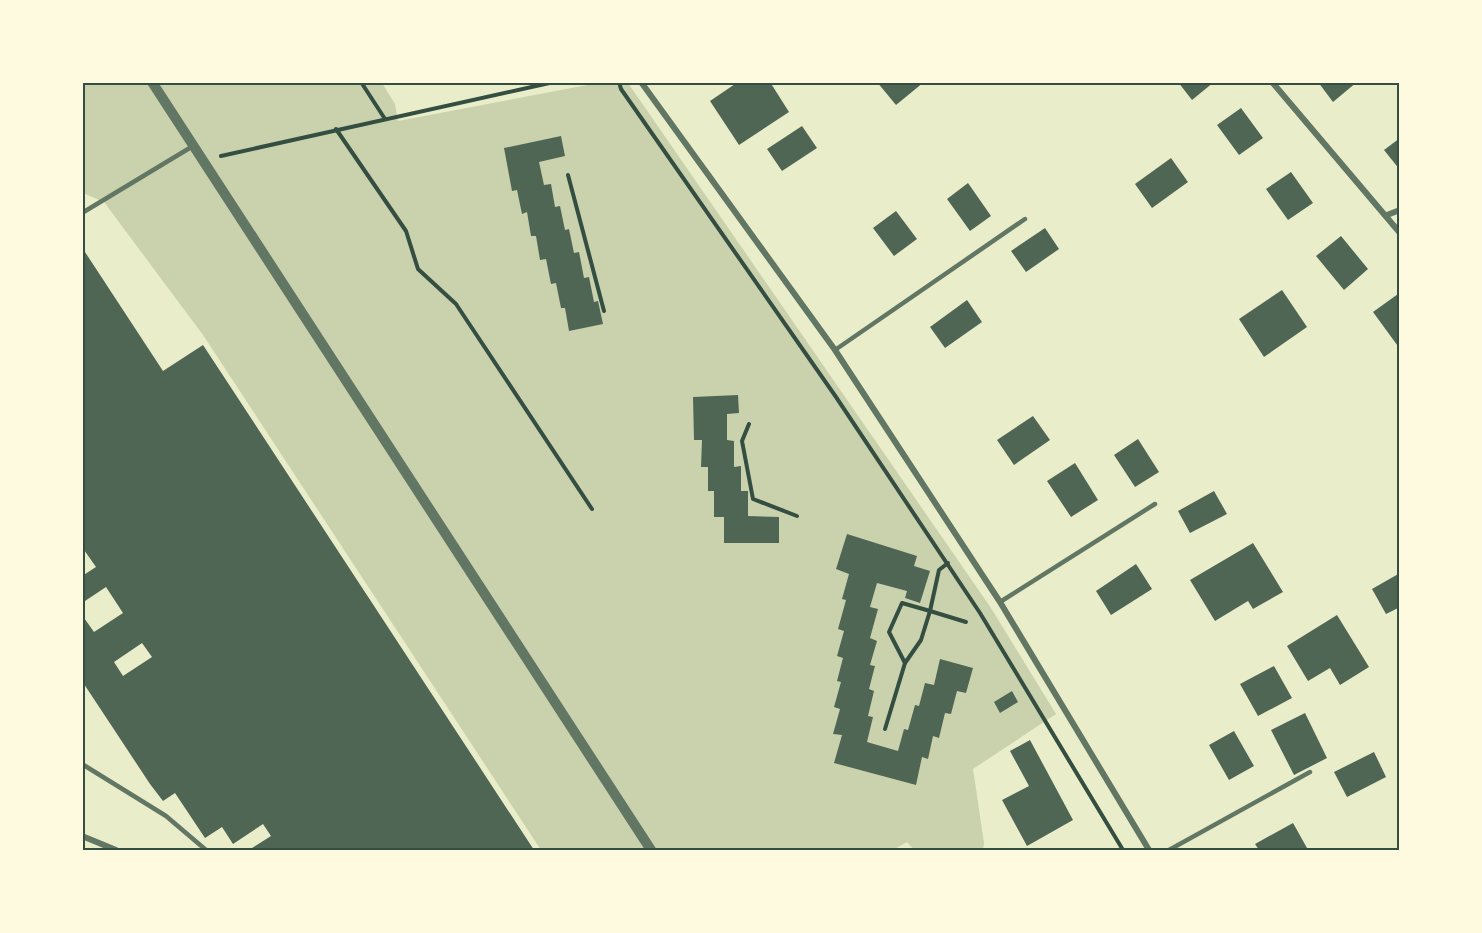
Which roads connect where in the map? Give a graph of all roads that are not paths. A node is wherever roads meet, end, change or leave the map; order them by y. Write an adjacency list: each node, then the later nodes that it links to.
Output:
1 (152, 82): 4 (street)
2 (641, 82): 10 (street)
3 (1272, 82): 7 (street)
4 (193, 146): 6 (lane); 18 (street)
5 (1400, 210): 7 (street)
6 (82, 213)
7 (1387, 216): 9 (street)
8 (1025, 219): 10 (lane)
9 (1400, 233)
10 (835, 350): 12 (street)
11 (1155, 504): 12 (lane)
12 (1000, 602): 19 (street)
13 (82, 764): 17 (lane)
14 (1310, 772): 20 (lane)
15 (82, 836): 16 (street)
16 (116, 850)
17 (206, 850)
18 (651, 850)
19 (1149, 850)
20 (1169, 850)

